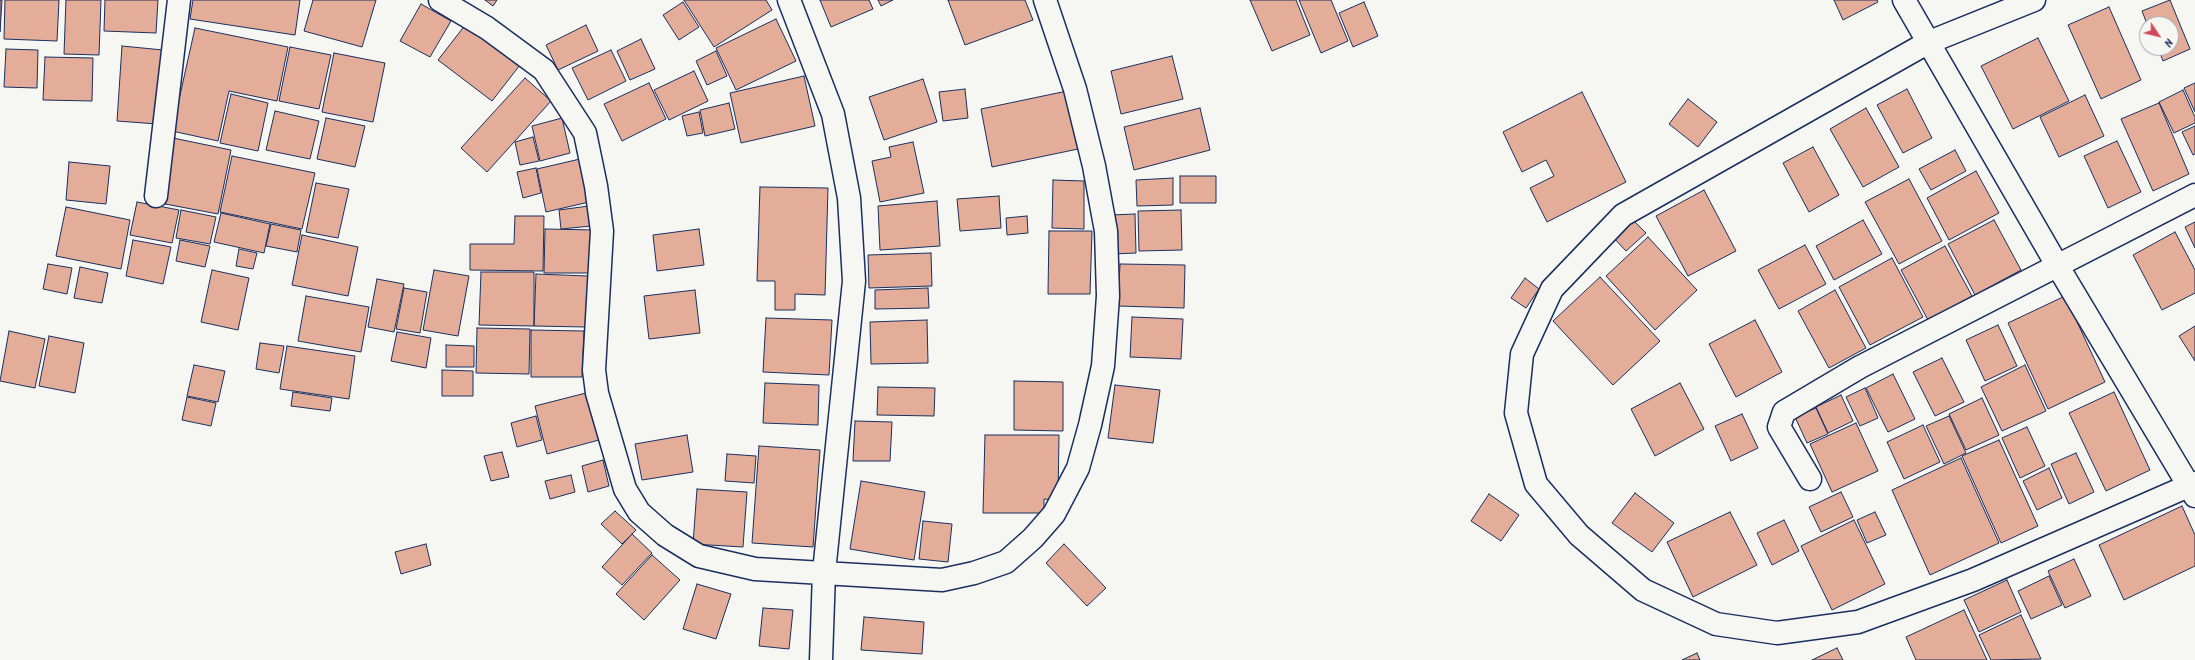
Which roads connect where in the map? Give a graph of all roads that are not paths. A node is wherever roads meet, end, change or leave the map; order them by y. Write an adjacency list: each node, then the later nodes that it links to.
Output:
1 (179, 0): 9 (street)
2 (440, 0): 13 (street)
3 (789, 0): 13 (street)
4 (1046, 0): 13 (street)
5 (1904, 0): 7 (street)
6 (2034, 0): 7 (street)
7 (1927, 43): 10 (street); 12 (street)
8 (2195, 195): 10 (street)
9 (156, 196)
10 (2057, 265): 11 (street); 12 (street)
11 (1810, 479)
12 (2193, 488)
13 (824, 572): 14 (street)
14 (821, 660)

